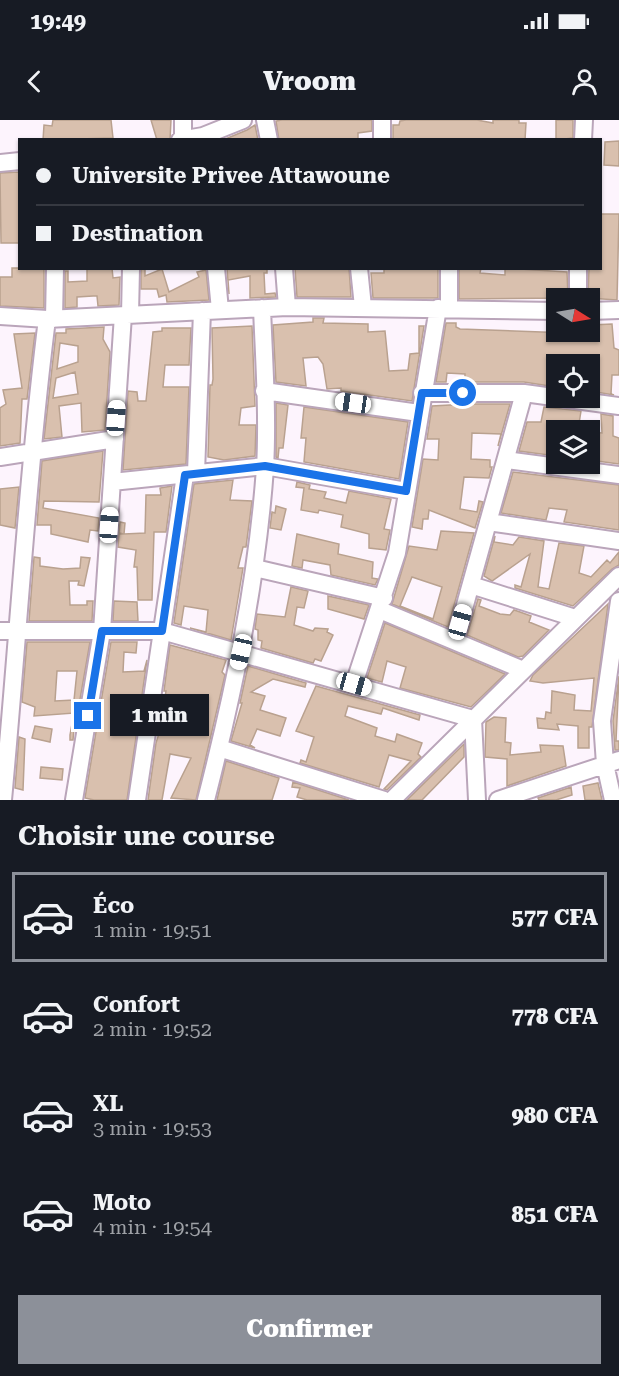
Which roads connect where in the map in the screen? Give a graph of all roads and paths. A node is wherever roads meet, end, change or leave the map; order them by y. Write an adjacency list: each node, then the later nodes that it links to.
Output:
1 (183, 120): 6 (street)
2 (243, 120): 7 (street)
3 (265, 120): 8 (street)
4 (382, 120): 9 (street)
5 (584, 120): 10 (street)
6 (181, 138)
7 (203, 138)
8 (268, 138)
9 (382, 138)
10 (583, 138)
11 (18, 161): 12 (street)
12 (0, 163)
13 (55, 270): 32 (street)
14 (130, 270): 30 (street)
15 (216, 270): 25 (street)
16 (284, 270): 21 (street)
17 (359, 270): 23 (street)
18 (449, 270): 24 (street)
19 (578, 270): 20 (street)
20 (578, 288)
21 (287, 307): 22 (street); 23 (street)
22 (262, 308): 25 (street); 33 (street)
23 (363, 308): 24 (street)
24 (444, 308): 28 (street); 34 (street)
25 (220, 310): 27 (street)
26 (619, 310): 29 (street)
27 (201, 311): 30 (street); 43 (street)
28 (546, 311)
29 (600, 311)
30 (126, 315): 32 (street); 38 (street)
31 (0, 316): 32 (street)
32 (51, 319): 39 (street)
33 (264, 391): 37 (street); 42 (street)
34 (422, 393): 35 (street); 37 (street)
35 (524, 393): 36 (street); 41 (street)
36 (619, 406)
37 (419, 412): 46 (street)
38 (115, 439): 39 (street); 45 (street)
39 (31, 451): 40 (street); 56 (street)
40 (0, 457)
41 (506, 460): 44 (street); 47 (street)
42 (265, 466): 43 (street); 46 (street); 49 (street)
43 (190, 474): 45 (street); 58 (street)
44 (619, 475)
45 (112, 482): 57 (street)
46 (406, 491): 53 (street)
47 (488, 522): 48 (street); 51 (street)
48 (619, 541)
49 (255, 568): 53 (street); 60 (street)
50 (619, 576): 54 (street)
51 (471, 585): 54 (street); 59 (street)
52 (619, 601): 66 (street)
53 (382, 604): 59 (street); 62 (street)
54 (575, 618): 61 (street)
55 (0, 631): 56 (street)
56 (19, 631): 57 (street); 64 (street)
57 (102, 631): 58 (street); 69 (street)
58 (162, 631): 60 (street); 70 (street)
59 (455, 641): 61 (street)
60 (241, 652): 62 (street); 65 (street)
61 (523, 669): 63 (street)
62 (354, 684): 63 (street)
63 (473, 719): 73 (street); 74 (street)
64 (5, 726): 68 (street)
65 (219, 748): 71 (street); 72 (street)
66 (612, 762): 67 (street); 76 (street)
67 (531, 795): 75 (street)
68 (3, 800)
69 (74, 800)
70 (137, 800)
71 (206, 800)
72 (384, 800)
73 (392, 800)
74 (477, 800)
75 (498, 800)
76 (613, 800)

